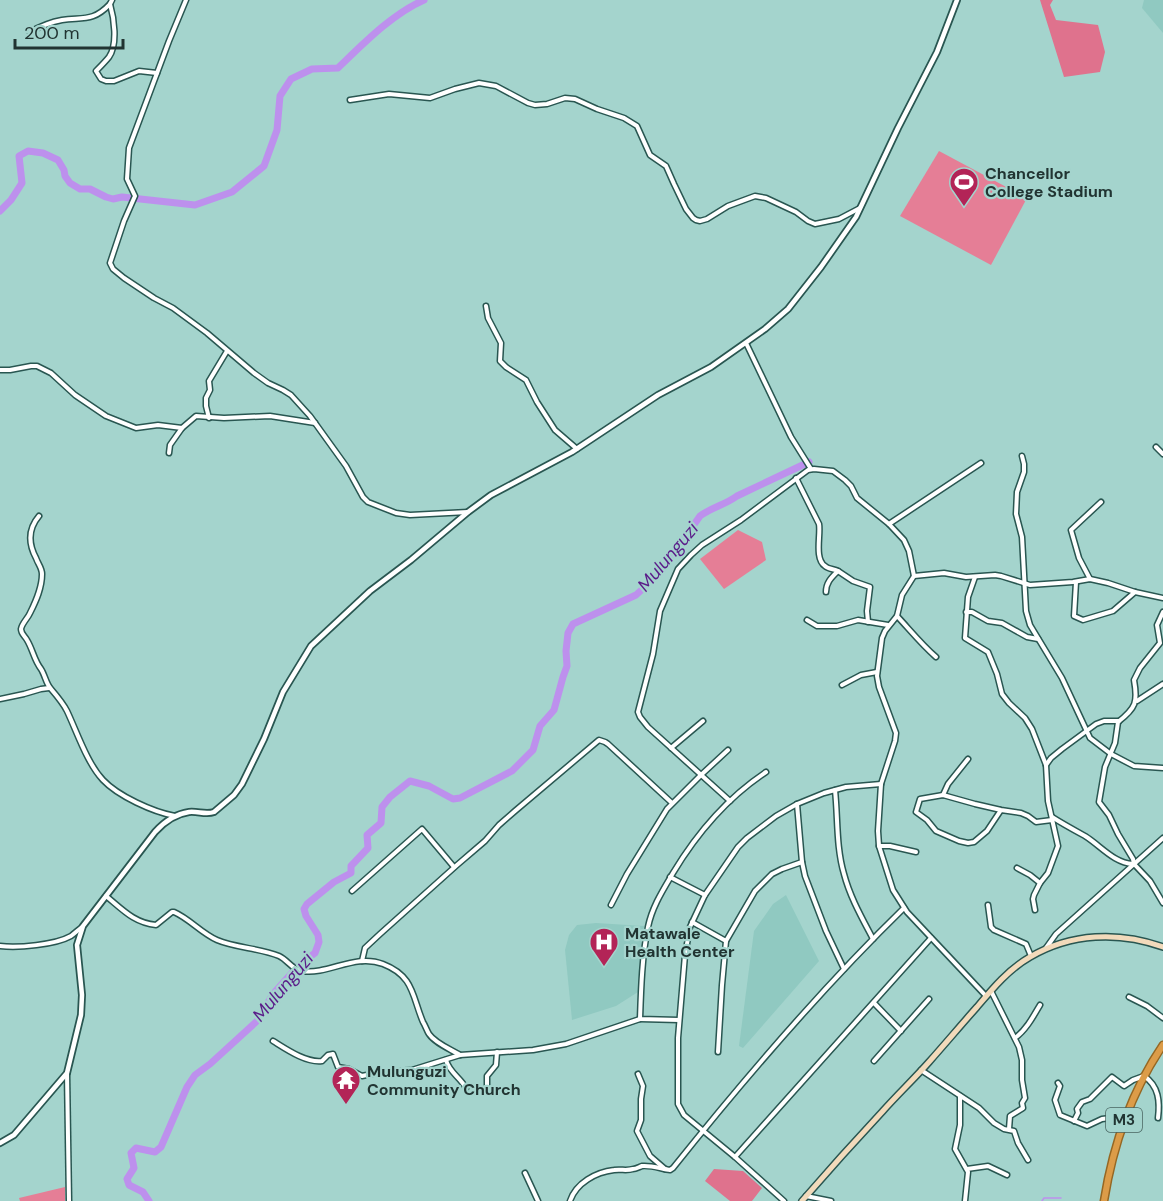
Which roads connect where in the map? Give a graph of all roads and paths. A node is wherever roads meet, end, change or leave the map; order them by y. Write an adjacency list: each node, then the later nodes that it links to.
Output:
1 (186, 0): 5 (street)
2 (957, 0): 7 (street)
3 (111, 2): 4 (street); 5 (street)
4 (30, 32)
5 (157, 73): 10 (street)
6 (350, 100): 7 (street)
7 (861, 208): 9 (street)
8 (486, 306): 16 (street)
9 (746, 343): 16 (street); 21 (street)
10 (227, 351): 12 (street); 13 (street)
11 (0, 370): 14 (street)
12 (209, 418): 13 (street); 14 (street)
13 (315, 423): 24 (street)
14 (182, 428): 17 (street)
15 (1156, 447): 18 (street)
16 (577, 449): 24 (street)
17 (169, 453)
18 (1163, 454)
19 (1022, 456): 32 (street)
20 (981, 463): 26 (street)
21 (811, 469): 22 (street); 26 (street)
22 (796, 478): 27 (street); 53 (street)
23 (1101, 502): 30 (street)
24 (468, 512): 68 (street)
25 (39, 516): 47 (street)
26 (889, 524): 28 (street)
27 (838, 571): 33 (street); 40 (street)
28 (914, 576): 29 (street); 38 (street)
29 (975, 577): 32 (street); 36 (street)
30 (1090, 579): 31 (street); 34 (street)
31 (1076, 582): 32 (street); 34 (street)
32 (1025, 585): 42 (street)
33 (826, 591)
34 (1135, 592): 35 (street)
35 (1163, 598)
36 (966, 612): 42 (street); 57 (street)
37 (1163, 612): 49 (street)
38 (897, 616): 41 (street); 43 (street)
39 (807, 620): 40 (street)
40 (868, 622): 41 (street)
41 (889, 626): 44 (street)
42 (1038, 639): 52 (street)
43 (936, 657)
44 (877, 672): 46 (street); 61 (street)
45 (1163, 684): 49 (street)
46 (842, 685)
47 (50, 688): 48 (street); 68 (street)
48 (0, 699)
49 (1137, 701): 50 (street)
50 (1119, 721): 52 (street); 55 (street)
51 (703, 722): 53 (street)
52 (1086, 732): 55 (street); 57 (street)
53 (671, 748): 60 (street)
54 (728, 750): 60 (street)
55 (1111, 754): 58 (street); 74 (street)
56 (968, 759): 63 (street)
57 (1046, 765): 69 (street)
58 (1163, 768)
59 (766, 772): 64 (street)
60 (701, 775): 64 (street); 65 (street)
61 (881, 784): 62 (street); 71 (street)
62 (834, 790): 66 (street); 89 (street)
63 (943, 795): 67 (street); 67 (street)
64 (730, 801): 77 (street)
65 (672, 803): 75 (street); 83 (street)
66 (797, 804): 73 (street); 80 (street)
67 (1001, 810): 69 (street)
68 (176, 816): 81 (street)
69 (1052, 819): 74 (street); 78 (street)
70 (1163, 838): 74 (street)
71 (879, 846): 72 (street); 85 (street)
72 (916, 852)
73 (802, 862): 91 (street); 97 (street)
74 (1134, 864): 82 (street); 94 (street)
75 (454, 867): 79 (street); 96 (street)
76 (1017, 868): 78 (street)
77 (670, 877): 80 (street); 104 (street)
78 (1040, 883): 86 (street)
79 (352, 891)
80 (705, 895): 87 (street)
81 (106, 896): 88 (street); 96 (street)
82 (1163, 903)
83 (610, 905)
84 (988, 905): 95 (street)
85 (904, 908): 89 (street); 90 (street)
86 (1035, 910)
87 (692, 922): 91 (street); 105 (street)
88 (82, 926): 92 (street); 116 (street)
89 (873, 939): 97 (street)
90 (931, 939): 98 (street); 101 (street)
91 (726, 941): 111 (street)
92 (0, 946)
93 (1163, 947): 94 (main road)
94 (1046, 949): 95 (main road)
95 (1031, 956): 98 (main road)
96 (362, 961): 112 (street)
97 (844, 969): 127 (street)
98 (988, 994): 107 (street); 115 (main road)
99 (1129, 997): 103 (street)
100 (929, 999): 106 (street)
101 (874, 1003): 106 (street); 129 (street)
102 (1040, 1005): 107 (street)
103 (1163, 1018)
104 (640, 1019): 105 (street); 110 (street)
105 (679, 1020): 127 (street)
106 (901, 1030): 114 (street)
107 (1015, 1038): 126 (street)
108 (273, 1041): 113 (street)
109 (1163, 1045): 118 (highway, M3)
110 (497, 1052): 112 (street); 121 (street)
111 (717, 1052)
112 (460, 1055): 113 (street)
113 (446, 1060): 120 (street)
114 (873, 1060)
115 (921, 1070): 122 (street); 135 (main road)
116 (67, 1073): 128 (street); 136 (street)
117 (638, 1074): 131 (street)
118 (1144, 1076): 123 (highway, M3); 124 (street); 125 (street)
119 (1058, 1083): 125 (street)
120 (466, 1088)
121 (487, 1089)
122 (960, 1095): 126 (street); 132 (street)
123 (1126, 1116): 125 (street); 142 (highway, M3)
124 (1158, 1118)
125 (1074, 1121)
126 (1009, 1129): 130 (street)
127 (703, 1130): 129 (street); 131 (street)
128 (0, 1143)
129 (735, 1157): 139 (street)
130 (1028, 1160)
131 (666, 1169): 138 (street)
132 (967, 1169): 134 (street); 141 (street)
133 (525, 1173): 137 (street)
134 (1007, 1175)
135 (804, 1199): 140 (street)
136 (69, 1201)
137 (538, 1201)
138 (570, 1201)
139 (784, 1201)
140 (831, 1201)
141 (965, 1201)
142 (1104, 1201)

